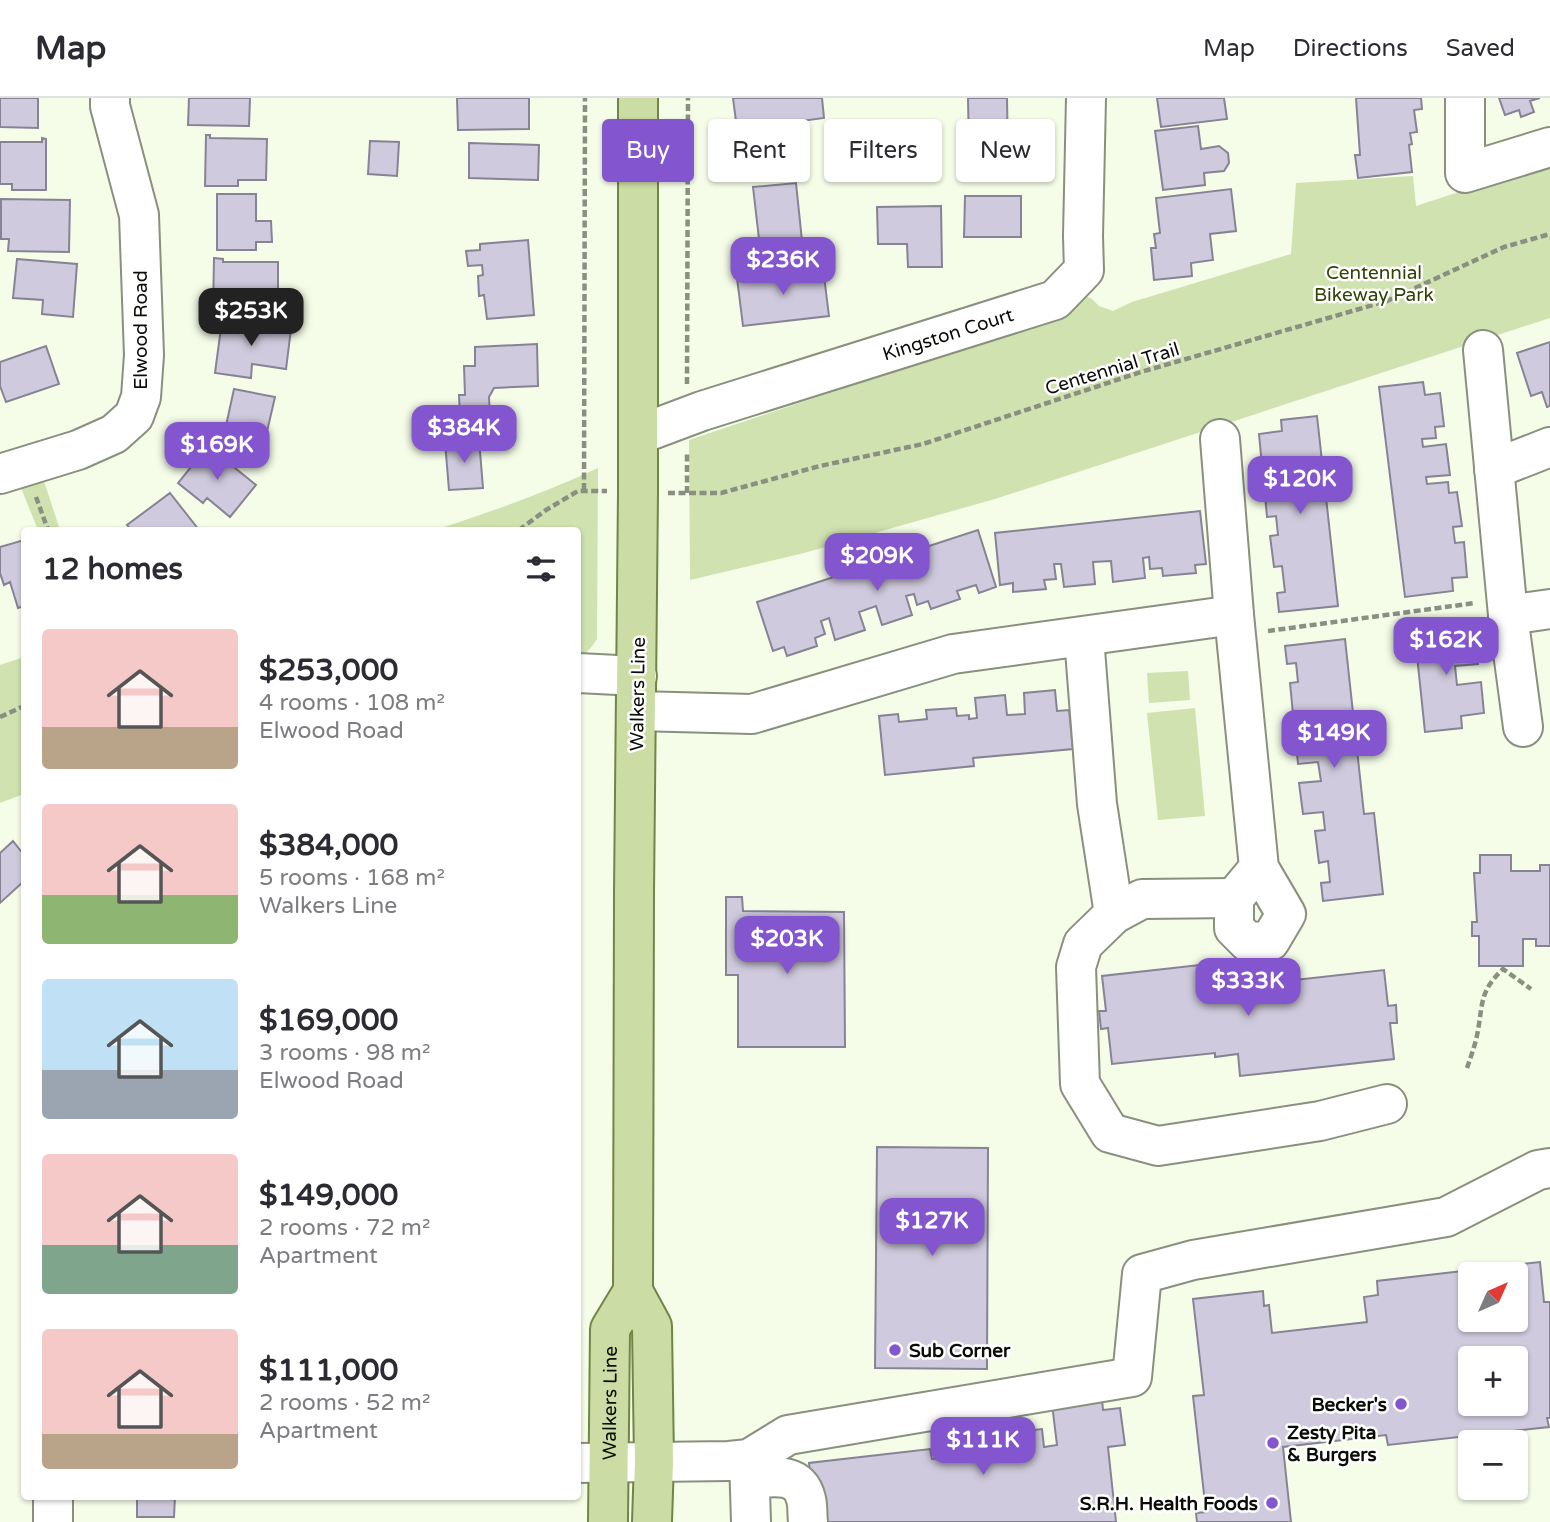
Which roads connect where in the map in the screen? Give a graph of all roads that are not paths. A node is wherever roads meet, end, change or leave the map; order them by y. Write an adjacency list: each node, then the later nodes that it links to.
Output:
1 (110, 98): 11 (street, Elwood Road)
2 (638, 98): 7 (main road, Walkers Line)
3 (1086, 98): 7 (street, Kingston Court)
4 (1465, 98): 5 (street)
5 (1550, 147)
6 (1483, 350): 10 (street)
7 (638, 435): 17 (main road, Walkers Line)
8 (1220, 439): 14 (street)
9 (1550, 447): 10 (street)
10 (1494, 468): 12 (street)
11 (0, 474)
12 (1507, 606): 13 (street); 18 (street)
13 (1550, 609)
14 (1235, 625): 15 (street); 19 (street)
15 (1084, 637): 17 (street); 21 (street)
16 (581, 674): 17 (street)
17 (637, 694): 24 (main road, Walkers Line)
18 (1523, 727)
19 (1259, 868): 20 (street); 20 (street)
20 (1234, 898): 21 (street)
21 (1114, 914): 22 (street)
22 (1387, 1104)
23 (1550, 1168): 27 (street)
24 (633, 1291): 25 (main road, Walkers Line); 26 (main road, Walkers Line)
25 (654, 1461): 26 (street); 27 (street); 31 (main road, Walkers Line)
26 (593, 1463): 30 (main road, Walkers Line)
27 (750, 1469): 32 (street); 33 (street)
28 (53, 1500): 29 (street)
29 (53, 1522)
30 (608, 1522)
31 (652, 1522)
32 (751, 1522)
33 (808, 1522)

